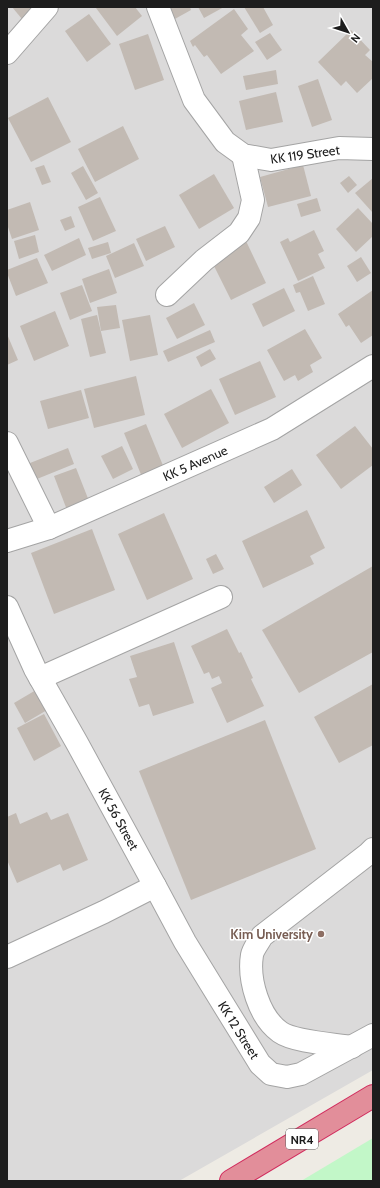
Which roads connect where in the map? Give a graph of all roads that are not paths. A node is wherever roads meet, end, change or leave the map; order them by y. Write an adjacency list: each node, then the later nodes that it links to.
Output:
1 (47, 7): 3 (street)
2 (158, 7): 5 (street, KK 119 Street)
3 (7, 53)
4 (373, 149): 5 (street, KK 119 Street)
5 (243, 155): 6 (street)
6 (167, 295)
7 (373, 366): 9 (street, KK 5 Avenue)
8 (7, 443): 9 (street)
9 (49, 528): 10 (street, KK 5 Avenue)
10 (7, 541)
11 (221, 597): 13 (street)
12 (7, 608): 13 (street, KK 56 Street)
13 (40, 678): 15 (street, KK 56 Street)
14 (373, 849): 18 (street)
15 (155, 886): 16 (street); 18 (street, KK 12 Street)
16 (7, 957)
17 (373, 1035): 18 (street, KK 12 Street)
18 (352, 1046)
19 (373, 1096): 20 (highway, NR4)
20 (231, 1181)

